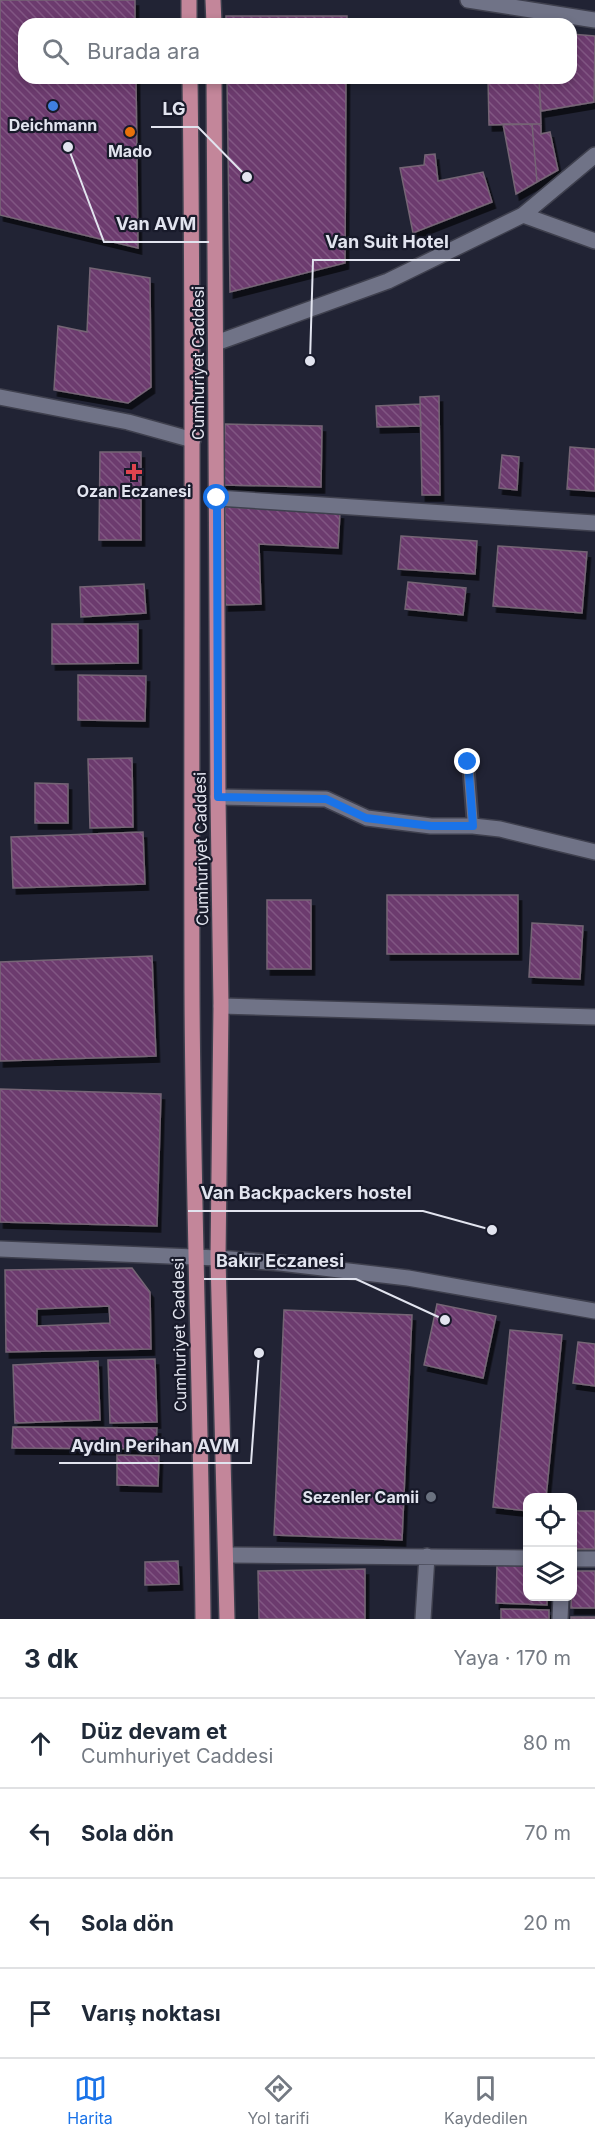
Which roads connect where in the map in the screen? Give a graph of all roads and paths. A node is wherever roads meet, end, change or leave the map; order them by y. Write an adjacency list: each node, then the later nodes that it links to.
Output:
1 (189, 0): 4 (main road)
2 (213, 0): 5 (main road)
3 (468, 0): 6 (street)
4 (189, 18)
5 (213, 18)
6 (595, 20)
7 (190, 84): 14 (main road, Cumhuriyet Caddesi)
8 (214, 84): 12 (main road, Cumhuriyet Caddesi)
9 (595, 155): 10 (street)
10 (523, 215): 11 (street); 12 (street)
11 (595, 242)
12 (216, 343): 15 (main road, Cumhuriyet Caddesi)
13 (0, 397): 14 (street)
14 (193, 440): 24 (main road, Cumhuriyet Caddesi)
15 (217, 498): 16 (street); 18 (main road, Cumhuriyet Caddesi)
16 (595, 523)
17 (468, 762): 19 (lane)
18 (218, 797): 19 (street); 21 (main road, Cumhuriyet Caddesi)
19 (473, 826): 20 (street)
20 (595, 852)
21 (221, 1006): 22 (street); 25 (main road, Cumhuriyet Caddesi)
22 (595, 1017)
23 (0, 1250): 24 (street)
24 (195, 1257): 25 (street); 33 (main road, Cumhuriyet Caddesi)
25 (218, 1258): 26 (street); 27 (main road, Cumhuriyet Caddesi)
26 (595, 1311)
27 (226, 1556): 28 (street); 34 (main road, Cumhuriyet Caddesi)
28 (427, 1556): 29 (street); 35 (street)
29 (523, 1558)
30 (577, 1559): 31 (street)
31 (595, 1559)
32 (561, 1601): 36 (street)
33 (203, 1619)
34 (227, 1619)
35 (423, 1619)
36 (560, 1619)

